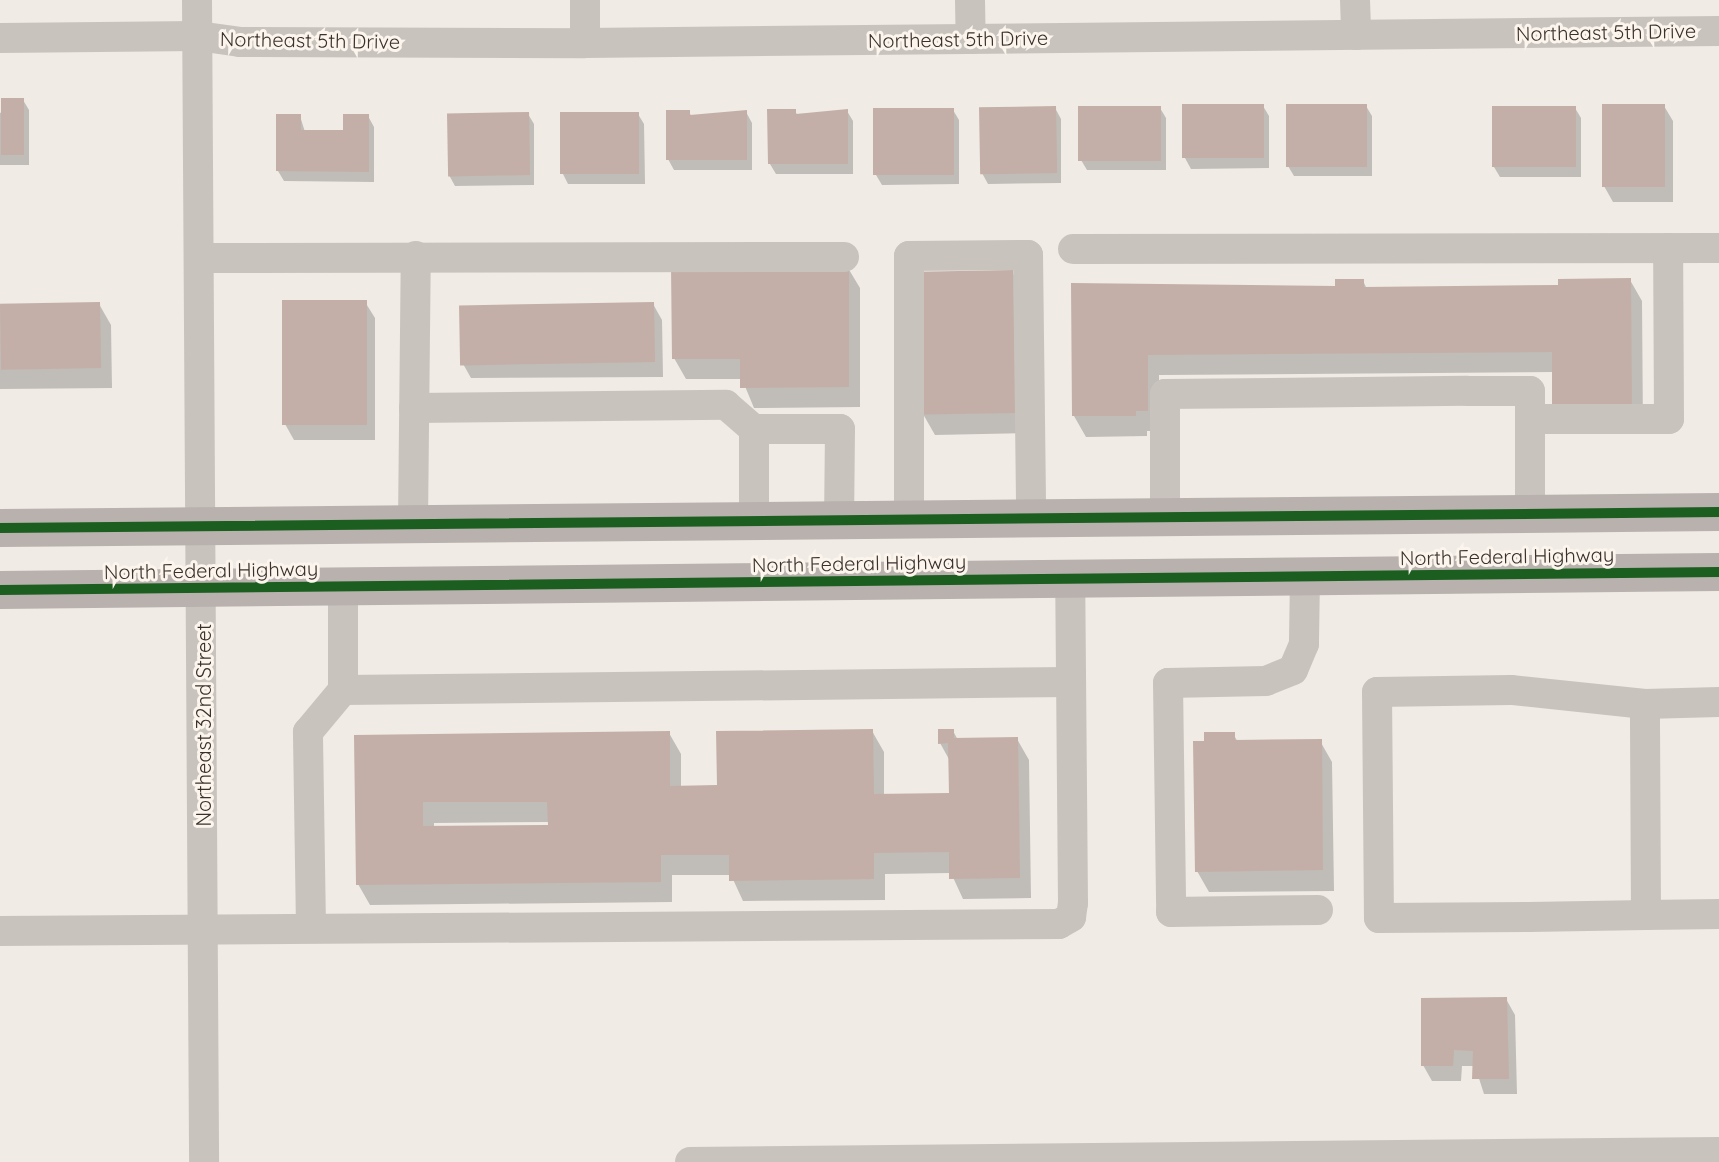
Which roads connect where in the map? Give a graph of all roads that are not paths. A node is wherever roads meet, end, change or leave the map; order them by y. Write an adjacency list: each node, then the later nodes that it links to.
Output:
1 (197, 0): 7 (street, Northeast 32nd Street)
2 (585, 0): 10 (street)
3 (970, 0): 9 (street)
4 (1355, 0): 6 (street)
5 (1719, 31): 6 (street, Northeast 5th Drive)
6 (1356, 35): 9 (street, Northeast 5th Drive)
7 (198, 36): 8 (street, Northeast 5th Drive); 10 (street, Northeast 5th Drive); 16 (street, Northeast 32nd Street)
8 (0, 38)
9 (971, 39): 10 (street, Northeast 5th Drive)
10 (585, 43)
11 (1668, 248): 12 (street); 13 (street); 18 (street)
12 (1719, 248)
13 (1073, 249)
14 (416, 256): 15 (street); 16 (street); 17 (street)
15 (844, 257)
16 (201, 258): 28 (street, Northeast 32nd Street)
17 (414, 408): 19 (street); 27 (street)
18 (1530, 419): 21 (street); 22 (street)
19 (754, 429): 25 (street); 26 (street)
20 (1719, 512): 21 (main road, North Federal Highway)
21 (1530, 514): 22 (main road, North Federal Highway)
22 (1165, 517): 23 (main road, North Federal Highway)
23 (1031, 518): 24 (main road, North Federal Highway); 24 (street)
24 (909, 519): 26 (main road, North Federal Highway)
25 (754, 520): 26 (main road, North Federal Highway); 27 (main road, North Federal Highway)
26 (839, 520)
27 (413, 523): 28 (main road, North Federal Highway)
28 (204, 525): 29 (main road, North Federal Highway); 34 (street, Northeast 32nd Street)
29 (0, 528)
30 (1719, 572): 31 (main road, North Federal Highway)
31 (1305, 577): 32 (main road, North Federal Highway); 40 (street)
32 (1070, 579): 33 (main road, North Federal Highway); 36 (street)
33 (343, 586): 34 (main road, North Federal Highway); 37 (street)
34 (202, 588): 35 (main road, North Federal Highway); 44 (street, Northeast 32nd Street)
35 (0, 590)
36 (1071, 682): 37 (street); 43 (street)
37 (343, 690): 43 (street)
38 (1719, 702): 39 (street)
39 (1645, 704): 42 (street); 42 (street)
40 (1318, 910)
41 (1719, 914): 42 (street)
42 (1646, 915)
43 (311, 927): 44 (street)
44 (204, 928): 45 (street); 48 (street, Northeast 32nd Street)
45 (0, 931)
46 (1719, 1152): 47 (street)
47 (986, 1160): 49 (street)
48 (204, 1162)
49 (690, 1162)

